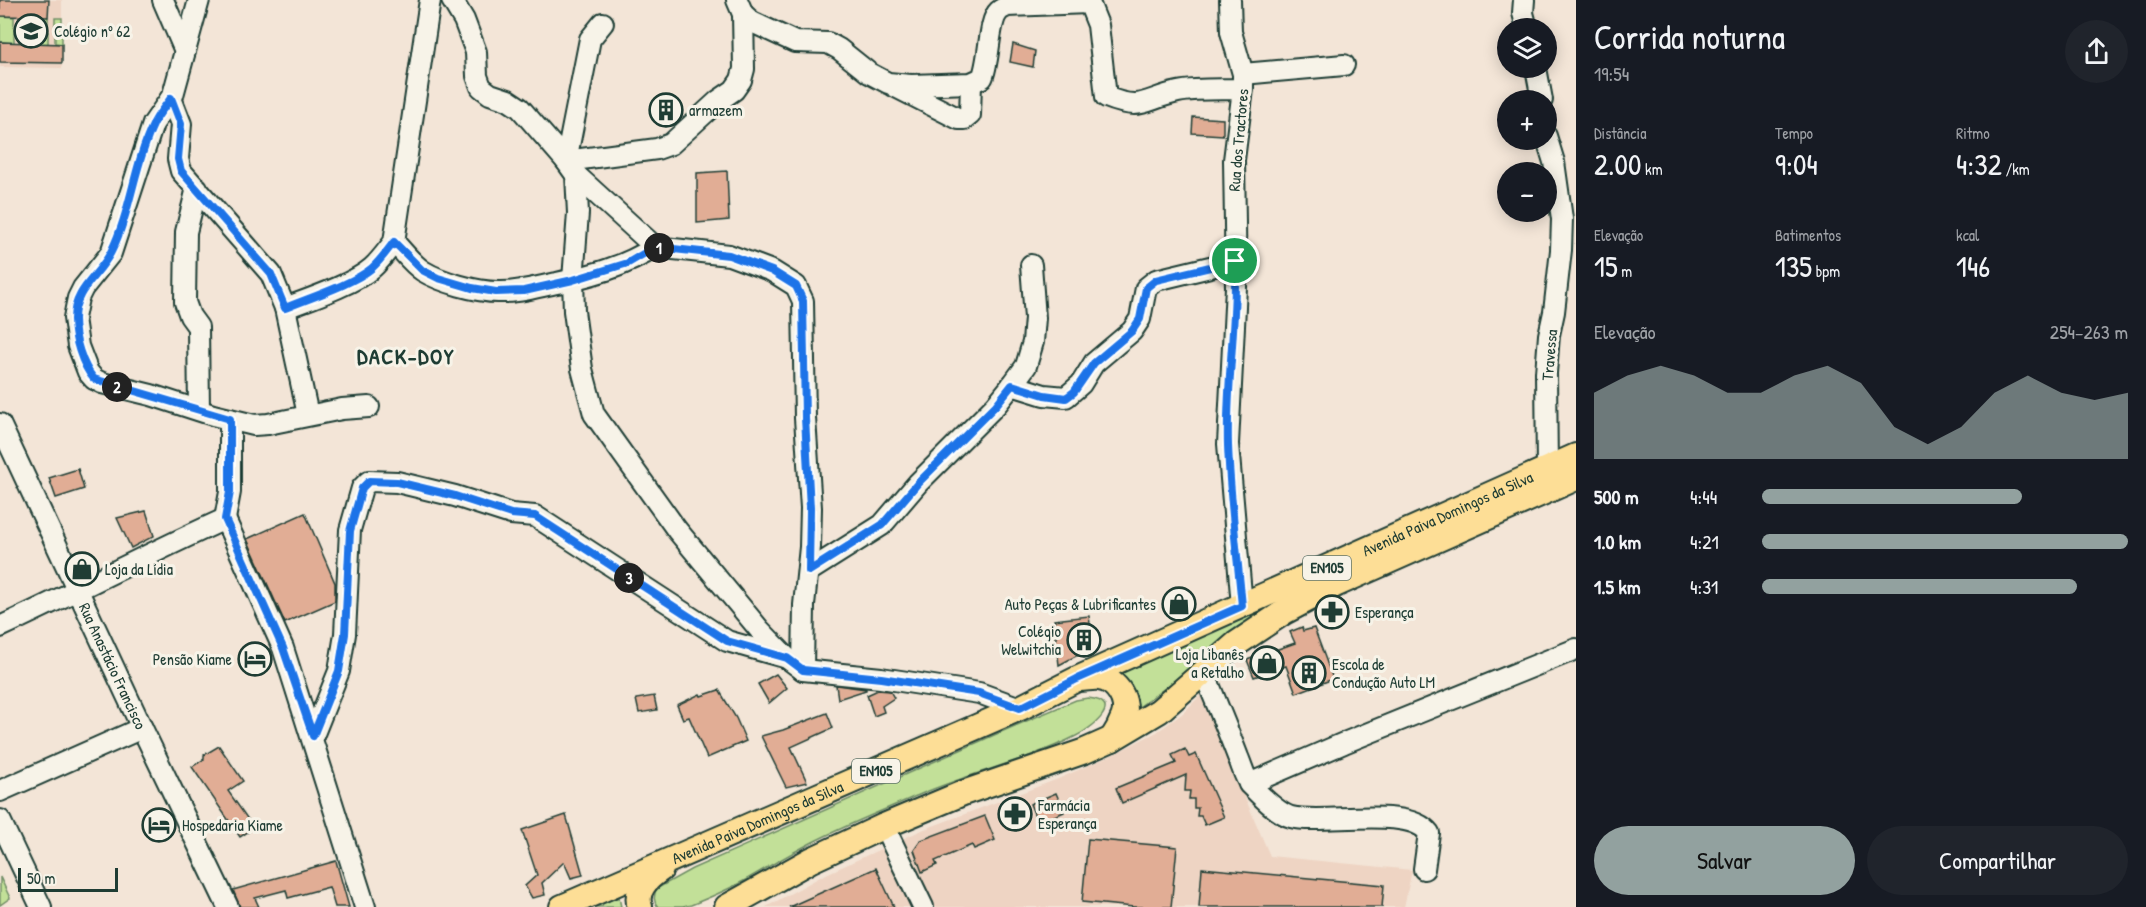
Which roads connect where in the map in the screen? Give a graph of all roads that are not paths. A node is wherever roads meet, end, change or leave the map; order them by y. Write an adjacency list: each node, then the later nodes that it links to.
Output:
1 (163, 0): 11 (street)
2 (199, 0): 11 (street)
3 (429, 0): 20 (street)
4 (452, 0): 18 (street)
5 (1230, 0): 14 (street, Rua dos Tractores)
6 (1524, 0): 9 (street)
7 (1089, 2): 14 (street); 15 (street)
8 (740, 7): 13 (street); 18 (street)
9 (1524, 18)
10 (603, 23): 18 (street)
11 (185, 51): 16 (street)
12 (1344, 65): 14 (street)
13 (888, 82): 15 (street); 15 (street)
14 (1243, 82): 22 (street, Rua dos Tractores)
15 (971, 83)
16 (171, 98): 19 (street); 28 (street)
17 (1550, 150): 34 (street, Travessa)
18 (571, 168): 21 (street); 24 (street)
19 (197, 188): 25 (street); 28 (street)
20 (394, 242): 24 (street); 25 (street)
21 (655, 247): 24 (street); 37 (street)
22 (1235, 261): 26 (street); 39 (street, Rua dos Tractores)
23 (1031, 265): 26 (street)
24 (573, 280): 42 (street)
25 (285, 308): 29 (street)
26 (1012, 385): 37 (street)
27 (369, 407): 29 (street)
28 (199, 410): 30 (street)
29 (308, 416): 30 (street)
30 (230, 419): 36 (street)
31 (0, 424): 32 (street, Rua Anastácio Francisco)
32 (7, 456): 38 (street, Rua Anastácio Francisco)
33 (1576, 456): 34 (main road, Avenida Paiva Domingos da Silva / EN105)
34 (1547, 469): 39 (main road, Avenida Paiva Domingos da Silva / EN105)
35 (1576, 478): 44 (main road, Avenida Paiva Domingos da Silva / EN105)
36 (225, 519): 38 (street); 48 (street)
37 (809, 571): 43 (street)
38 (78, 591): 40 (street); 47 (street, Rua Anastácio Francisco)
39 (1242, 606): 45 (main road, Avenida Paiva Domingos da Silva / EN105)
40 (0, 627)
41 (1576, 649): 50 (street)
42 (787, 658): 43 (street); 48 (street)
43 (803, 670): 46 (street)
44 (1204, 672): 49 (main road, Avenida Paiva Domingos da Silva / EN105); 50 (street)
45 (1077, 679): 46 (main road, Avenida Paiva Domingos da Silva / EN105); 49 (main road)
46 (1020, 708): 54 (main road, Avenida Paiva Domingos da Silva / EN105)
47 (142, 728): 51 (street); 57 (street, Rua Anastácio Francisco)
48 (313, 736): 58 (street)
49 (1112, 740): 53 (main road, Avenida Paiva Domingos da Silva / EN105)
50 (1249, 784): 55 (street)
51 (0, 791)
52 (0, 820): 56 (street)
53 (884, 826): 61 (main road, Avenida Paiva Domingos da Silva / EN105); 62 (street)
54 (675, 859): 59 (main road, Avenida Paiva Domingos da Silva / EN105); 60 (main road)
55 (1424, 869)
56 (41, 907)
57 (228, 907)
58 (365, 907)
59 (562, 907)
60 (640, 907)
61 (727, 907)
62 (923, 907)

